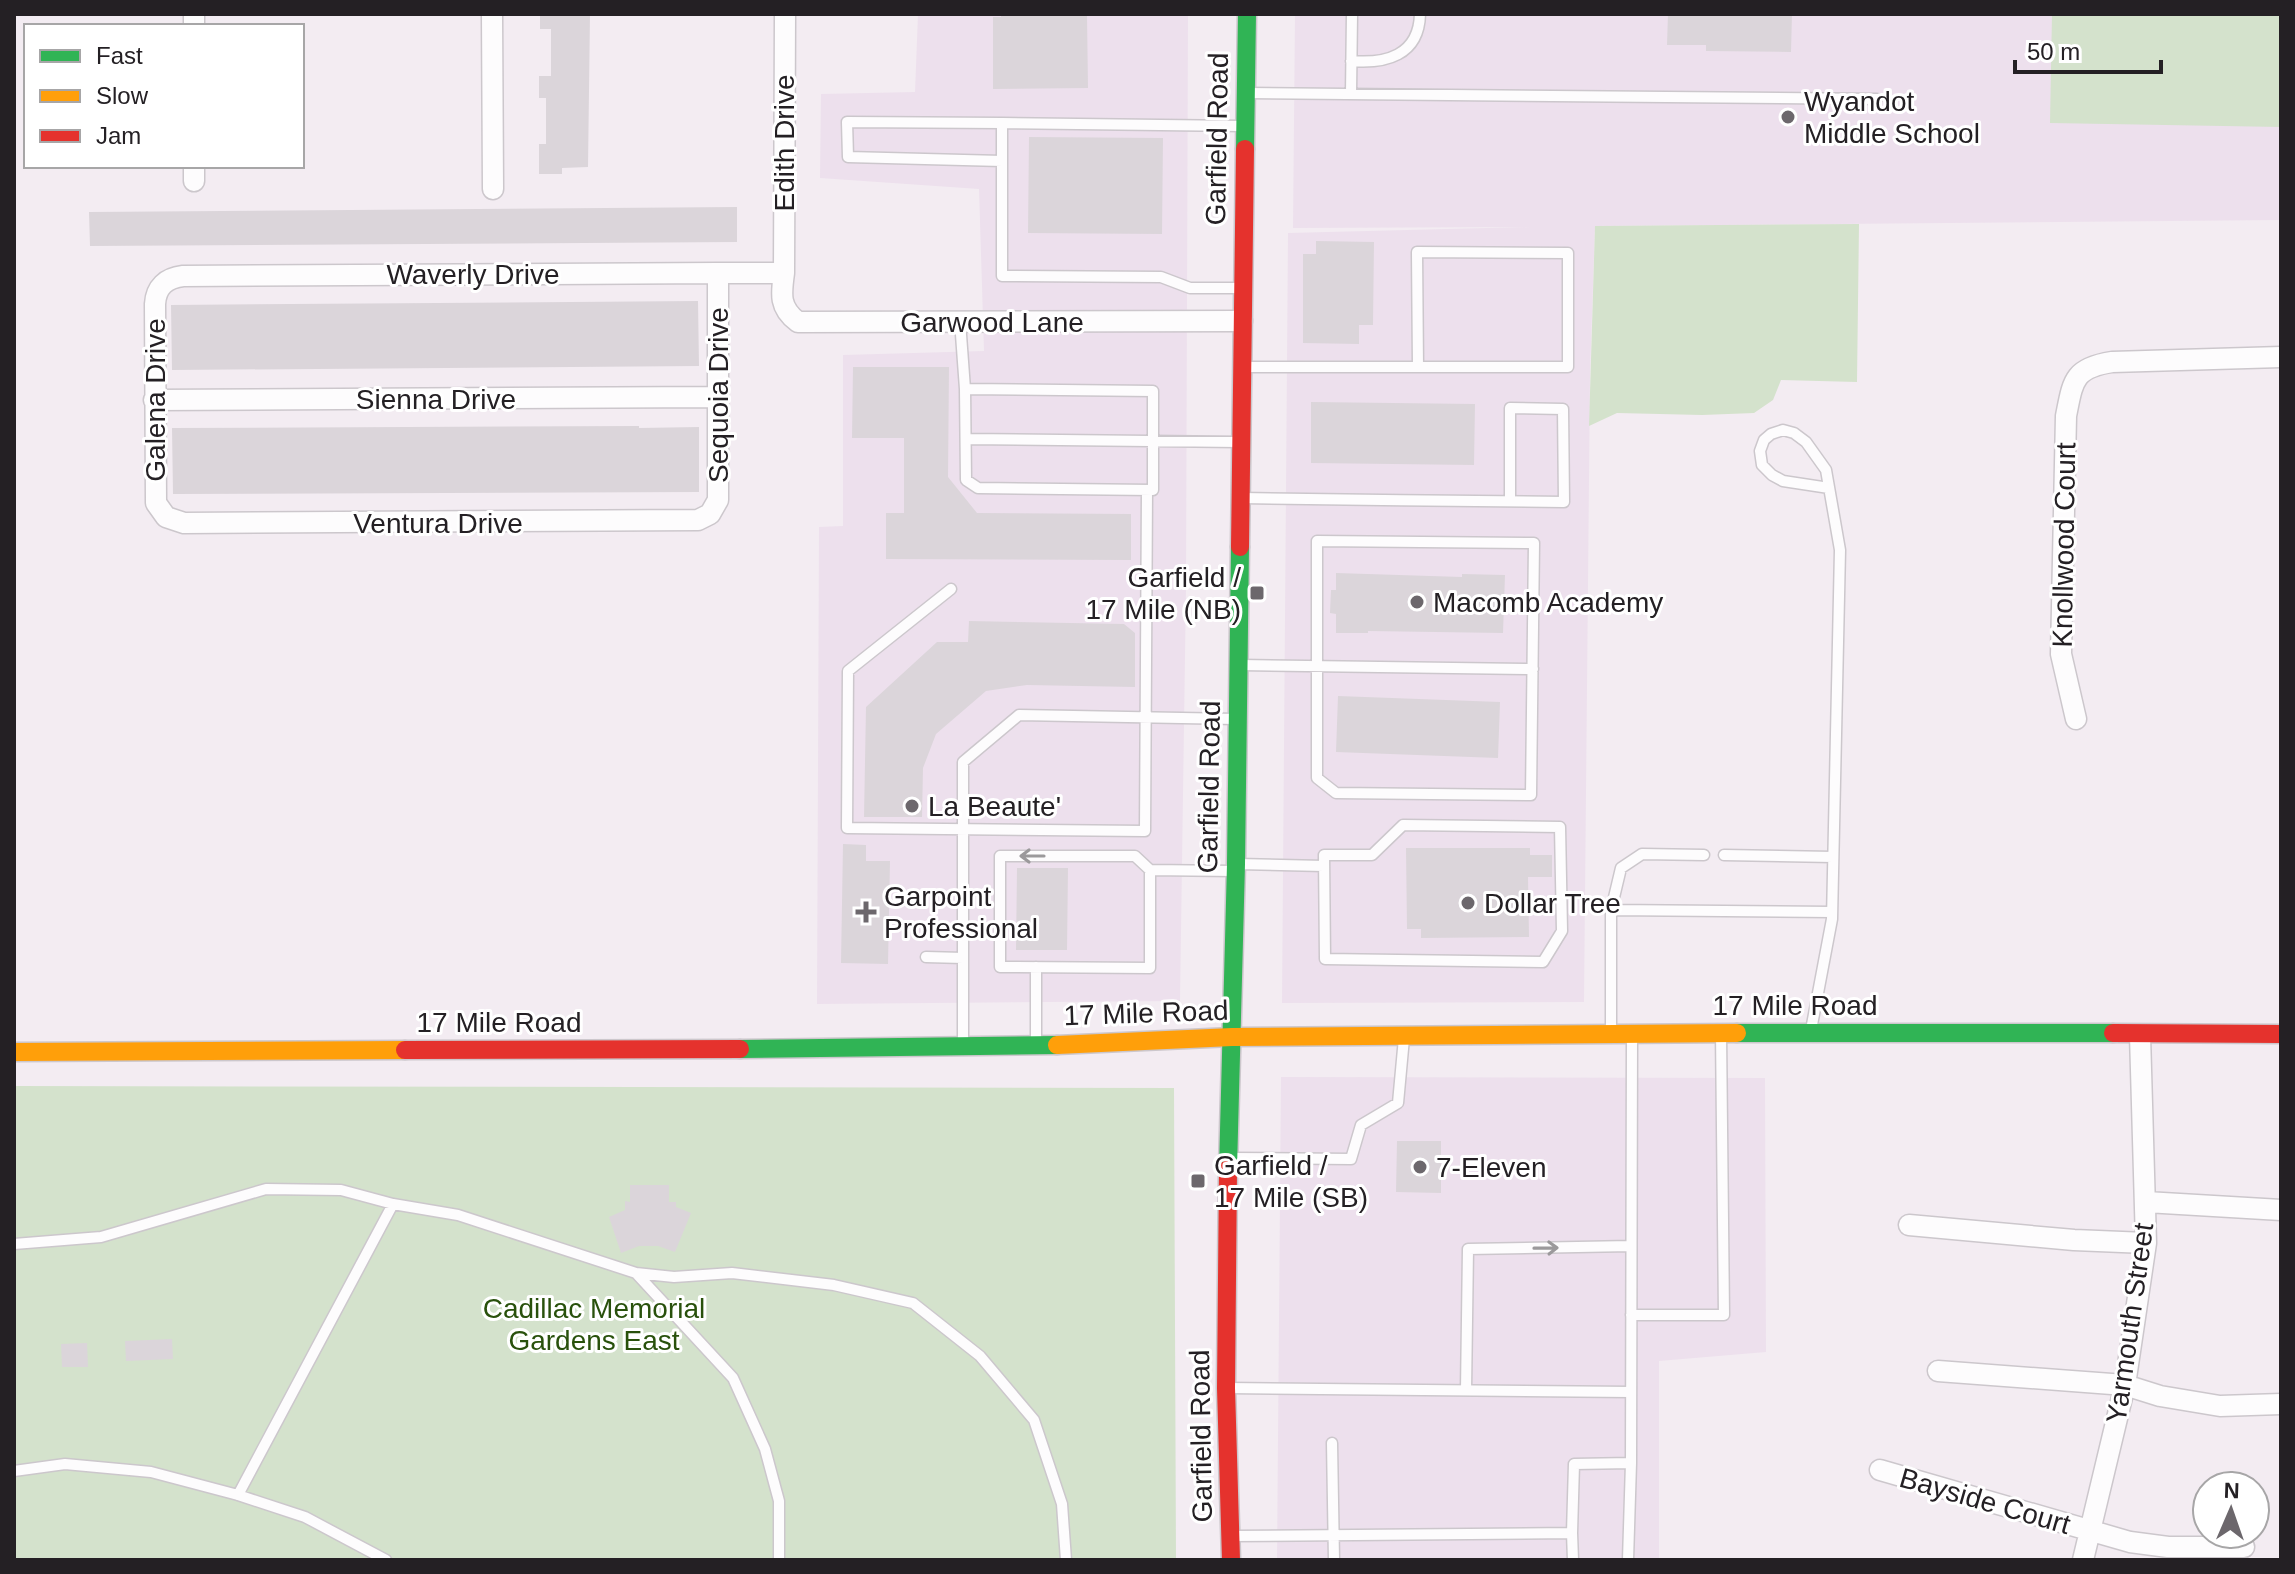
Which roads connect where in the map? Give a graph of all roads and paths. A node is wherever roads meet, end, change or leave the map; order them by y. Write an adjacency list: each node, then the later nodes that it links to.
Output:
1 (492, 14): 13 (street)
2 (785, 14): 15 (street, Edith Drive)
3 (1247, 14): 7 (street, Garfield Road)
4 (1352, 14): 6 (lane)
5 (1420, 14): 6 (lane)
6 (1351, 61): 8 (lane)
7 (1246, 93): 8 (lane); 11 (street, Garfield Road)
8 (1351, 93): 9 (lane)
9 (1877, 99)
10 (1002, 123): 11 (lane); 12 (lane); 12 (lane)
11 (1245, 126): 17 (street, Garfield Road)
12 (1002, 161): 17 (lane)
13 (493, 189)
14 (718, 273): 15 (street, Waverly Drive); 16 (street, Waverly Drive); 24 (street, Sequoia Drive)
15 (784, 273): 18 (street, Garwood Lane)
16 (164, 282): 25 (street, Galena Drive)
17 (1243, 288): 19 (street, Garfield Road)
18 (960, 321): 19 (street, Garwood Lane); 23 (lane)
19 (1242, 321): 21 (street, Garfield Road)
20 (2281, 357): 41 (street, Knollwood Court)
21 (1242, 367): 22 (lane); 28 (street, Garfield Road)
22 (1418, 367): 22 (lane)
23 (965, 389): 26 (lane); 27 (lane)
24 (717, 397): 25 (street, Sienna Drive); 33 (street, Sequoia Drive)
25 (154, 400): 34 (street, Galena Drive)
26 (966, 439): 27 (lane); 30 (lane)
27 (1153, 440): 28 (lane); 30 (lane)
28 (1241, 442): 31 (street, Garfield Road)
29 (1829, 488): 29 (lane); 45 (lane)
30 (1147, 490): 39 (lane)
31 (1240, 498): 32 (lane); 36 (street, Garfield Road)
32 (1510, 501): 32 (lane)
33 (710, 514): 34 (street, Ventura Drive)
34 (166, 517)
35 (951, 589): 42 (lane)
36 (1239, 665): 37 (lane); 40 (street, Garfield Road)
37 (1317, 666): 38 (lane); 38 (lane); 38 (lane)
38 (1533, 669)
39 (1146, 716): 40 (lane); 42 (lane); 42 (lane)
40 (1238, 719): 47 (street, Garfield Road)
41 (2076, 719)
42 (963, 831): 52 (lane)
43 (1704, 855): 49 (lane)
44 (1724, 855): 45 (lane)
45 (1833, 857): 50 (lane)
46 (1324, 866): 46 (lane); 47 (lane)
47 (1236, 868): 48 (lane); 61 (street, Garfield Road)
48 (1150, 870): 53 (lane); 53 (lane, one-way to 53)
49 (1611, 910): 50 (lane); 56 (lane)
50 (1832, 912): 54 (lane)
51 (926, 957): 52 (lane)
52 (963, 958): 63 (lane)
53 (1036, 967): 62 (lane)
54 (1811, 1032): 55 (street, 17 Mile Road); 59 (street, 17 Mile Road)
55 (1721, 1033): 57 (street, 17 Mile Road); 74 (lane)
56 (1611, 1034): 57 (street, 17 Mile Road); 60 (street, 17 Mile Road)
57 (1632, 1034): 72 (lane)
58 (2281, 1034): 59 (street, 17 Mile Road)
59 (2140, 1035): 66 (street, Yarmouth Street)
60 (1404, 1036): 61 (street, 17 Mile Road); 65 (lane)
61 (1232, 1037): 62 (street, 17 Mile Road); 65 (street, Garfield Road)
62 (1036, 1045): 63 (street, 17 Mile Road)
63 (963, 1046): 64 (street, 17 Mile Road)
64 (14, 1052)
65 (1229, 1158): 77 (street, Garfield Road)
66 (2146, 1202): 68 (street); 70 (street, Yarmouth Street)
67 (393, 1204): 71 (lane); 73 (lane); 85 (lane)
68 (2281, 1210)
69 (1909, 1225): 70 (street)
70 (2146, 1243): 76 (street, Yarmouth Street)
71 (14, 1244)
72 (1631, 1246): 74 (lane); 78 (lane, one-way to 72)
73 (636, 1273): 92 (lane); 93 (lane)
74 (1631, 1315): 79 (lane)
75 (1938, 1371): 76 (street)
76 (2125, 1385): 80 (street); 86 (street, Yarmouth Street)
77 (1226, 1388): 78 (lane); 89 (street, Garfield Road)
78 (1466, 1390): 79 (lane)
79 (1631, 1392): 82 (lane)
80 (2281, 1404)
81 (1332, 1443): 87 (lane)
82 (1631, 1463): 88 (lane); 97 (lane)
83 (1880, 1470): 86 (street, Bayside Court)
84 (14, 1471): 85 (lane)
85 (238, 1495): 91 (lane)
86 (2090, 1532): 90 (street, Bayside Court); 98 (street, Yarmouth Street)
87 (1335, 1533): 88 (lane); 89 (lane); 95 (lane)
88 (1572, 1533): 96 (lane)
89 (1231, 1537): 94 (street, Garfield Road)
90 (2191, 1547)
91 (386, 1560)
92 (779, 1560)
93 (1066, 1560)
94 (1231, 1560)
95 (1334, 1560)
96 (1573, 1560)
97 (1628, 1560)
98 (2083, 1560)

